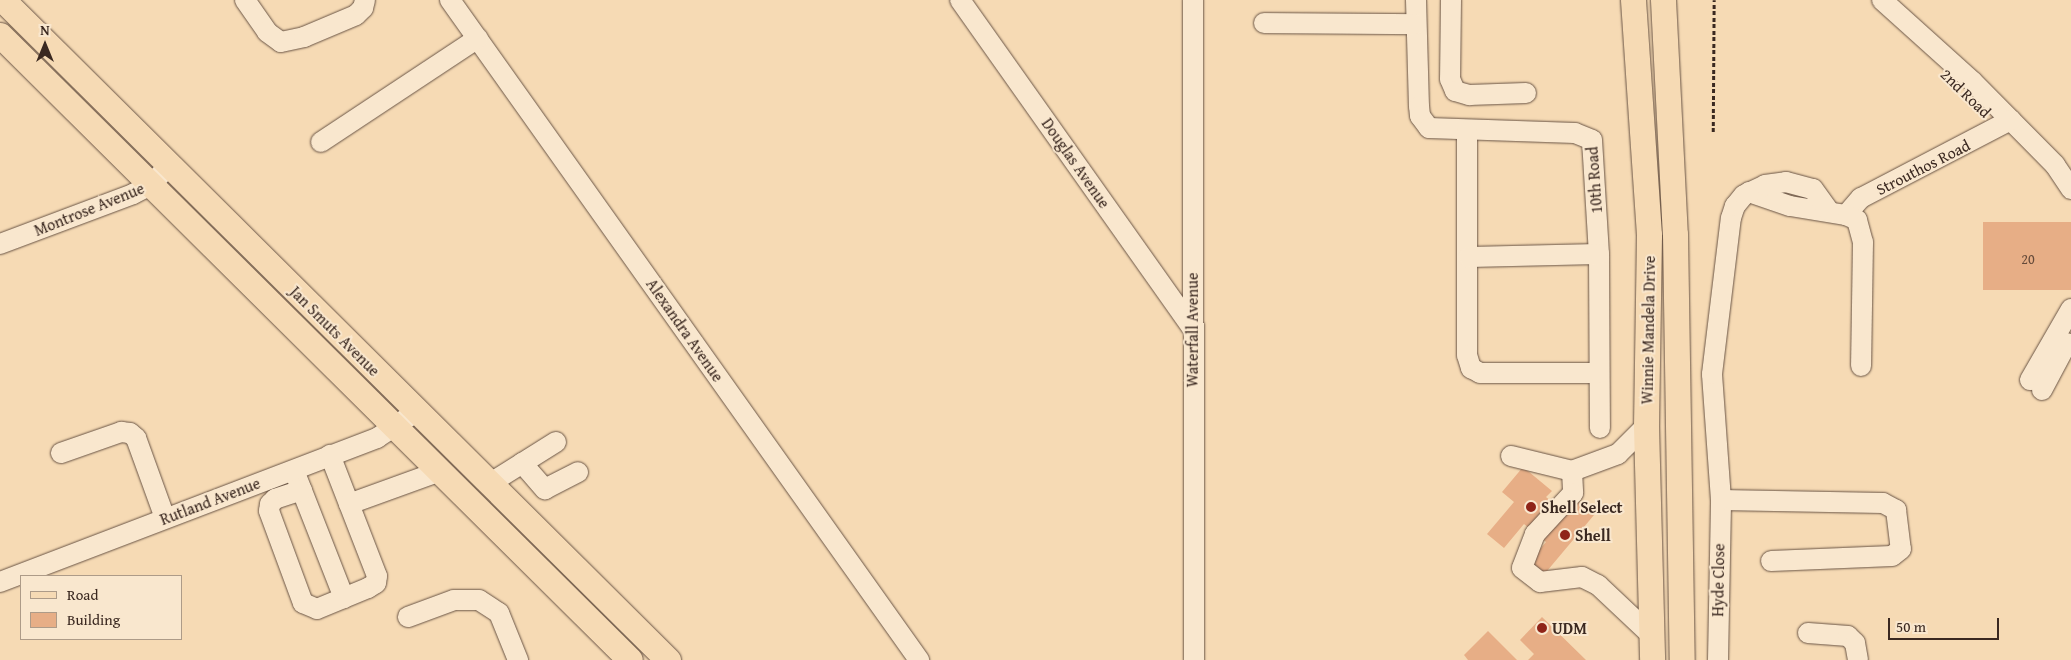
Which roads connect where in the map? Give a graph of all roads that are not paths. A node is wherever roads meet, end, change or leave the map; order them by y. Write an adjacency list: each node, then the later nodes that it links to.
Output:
1 (3, 0): 21 (main road, Jan Smuts Avenue)
2 (245, 0): 3 (street)
3 (365, 0)
4 (450, 0): 15 (street, Alexandra Avenue)
5 (960, 0): 29 (street, Douglas Avenue)
6 (1193, 0): 29 (street, Waterfall Avenue)
7 (1416, 0): 14 (street, 10th Road)
8 (1451, 0): 17 (street)
9 (1633, 0): 34 (main road, Winnie Mandela Drive)
10 (1662, 0): 62 (main road, Winnie Mandela Drive)
11 (1871, 0): 18 (street, 2nd Road)
12 (1882, 0): 18 (street, 2nd Road)
13 (1264, 23): 14 (street)
14 (1416, 24): 19 (street, 10th Road)
15 (478, 38): 20 (street); 59 (street, Alexandra Avenue)
16 (4, 46): 22 (main road, Jan Smuts Avenue)
17 (1526, 93)
18 (2006, 123): 23 (street, 2nd Road); 24 (street, Strouthos Road)
19 (1467, 132): 26 (street, 10th Road); 27 (street)
20 (320, 142)
21 (170, 164): 22 (street, Montrose Avenue); 33 (main road, Jan Smuts Avenue)
22 (151, 185): 25 (street, Montrose Avenue); 33 (main road, Jan Smuts Avenue)
23 (2068, 185)
24 (1837, 213): 31 (street); 47 (street, Hyde Close)
25 (0, 244)
26 (1599, 254): 27 (street); 32 (street, 10th Road)
27 (1469, 257): 32 (street)
28 (2071, 309): 30 (street)
29 (1192, 326): 60 (street, Waterfall Avenue)
30 (2071, 335)
31 (1861, 366)
32 (1599, 373): 35 (street, 10th Road)
33 (406, 420): 38 (street, Rutland Avenue); 42 (main road, Jan Smuts Avenue); 45 (main road, Jan Smuts Avenue)
34 (1646, 426): 43 (street); 55 (main road, Winnie Mandela Drive)
35 (1600, 428)
36 (556, 442): 40 (street)
37 (61, 452): 49 (street)
38 (330, 456): 41 (street, Rutland Avenue); 48 (street)
39 (1511, 456): 43 (street)
40 (522, 463): 44 (street); 45 (street)
41 (294, 469): 46 (street); 49 (street, Rutland Avenue)
42 (440, 471): 48 (street); 58 (main road, Jan Smuts Avenue)
43 (1572, 471): 55 (street)
44 (578, 472)
45 (489, 484): 56 (main road, Jan Smuts Avenue)
46 (302, 490): 52 (street); 52 (street)
47 (1721, 500): 50 (street); 63 (street, Hyde Close)
48 (349, 504): 52 (street)
49 (166, 518): 51 (street, Rutland Avenue)
50 (1771, 561)
51 (0, 582)
52 (344, 598)
53 (408, 617): 57 (street)
54 (1808, 633): 64 (street)
55 (1651, 635): 61 (main road, Winnie Mandela Drive)
56 (655, 655)
57 (518, 660)
58 (630, 660)
59 (919, 660)
60 (1194, 660)
61 (1652, 660)
62 (1682, 660)
63 (1718, 660)
64 (1858, 660)

